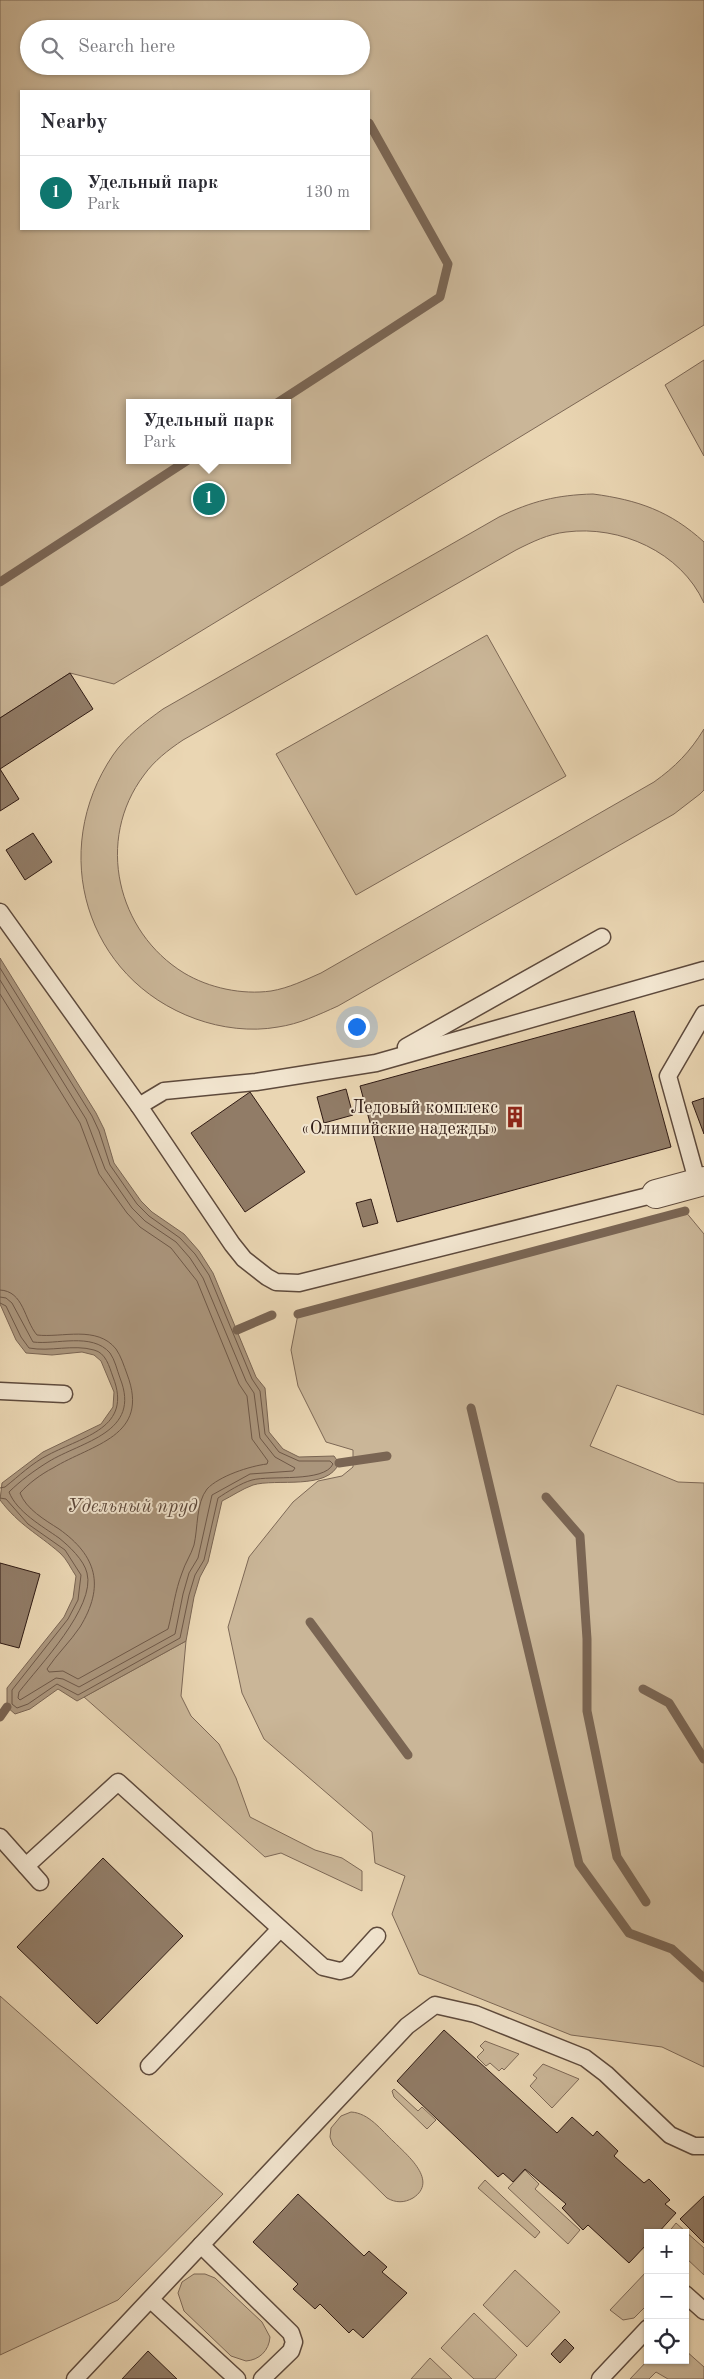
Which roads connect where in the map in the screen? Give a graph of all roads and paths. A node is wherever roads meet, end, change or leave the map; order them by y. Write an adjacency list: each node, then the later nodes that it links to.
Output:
1 (0, 912): 6 (lane)
2 (602, 937): 5 (lane)
3 (704, 970): 5 (lane)
4 (704, 1014): 7 (lane)
5 (382, 1061): 6 (lane)
6 (139, 1106): 8 (lane)
7 (701, 1182): 8 (street)
8 (656, 1194)
9 (0, 1391): 10 (lane)
10 (64, 1394)
11 (0, 1837): 12 (lane)
12 (26, 1866): 13 (lane); 14 (lane)
13 (40, 1882)
14 (280, 1930): 15 (lane); 16 (lane)
15 (378, 1936)
16 (149, 2066)
17 (704, 2146): 18 (lane)
18 (201, 2245): 20 (lane); 25 (lane)
19 (689, 2298): 21 (lane)
20 (150, 2300): 23 (lane); 24 (lane)
21 (704, 2311)
22 (644, 2332): 26 (lane)
23 (75, 2379)
24 (237, 2379)
25 (262, 2379)
26 (600, 2379)

